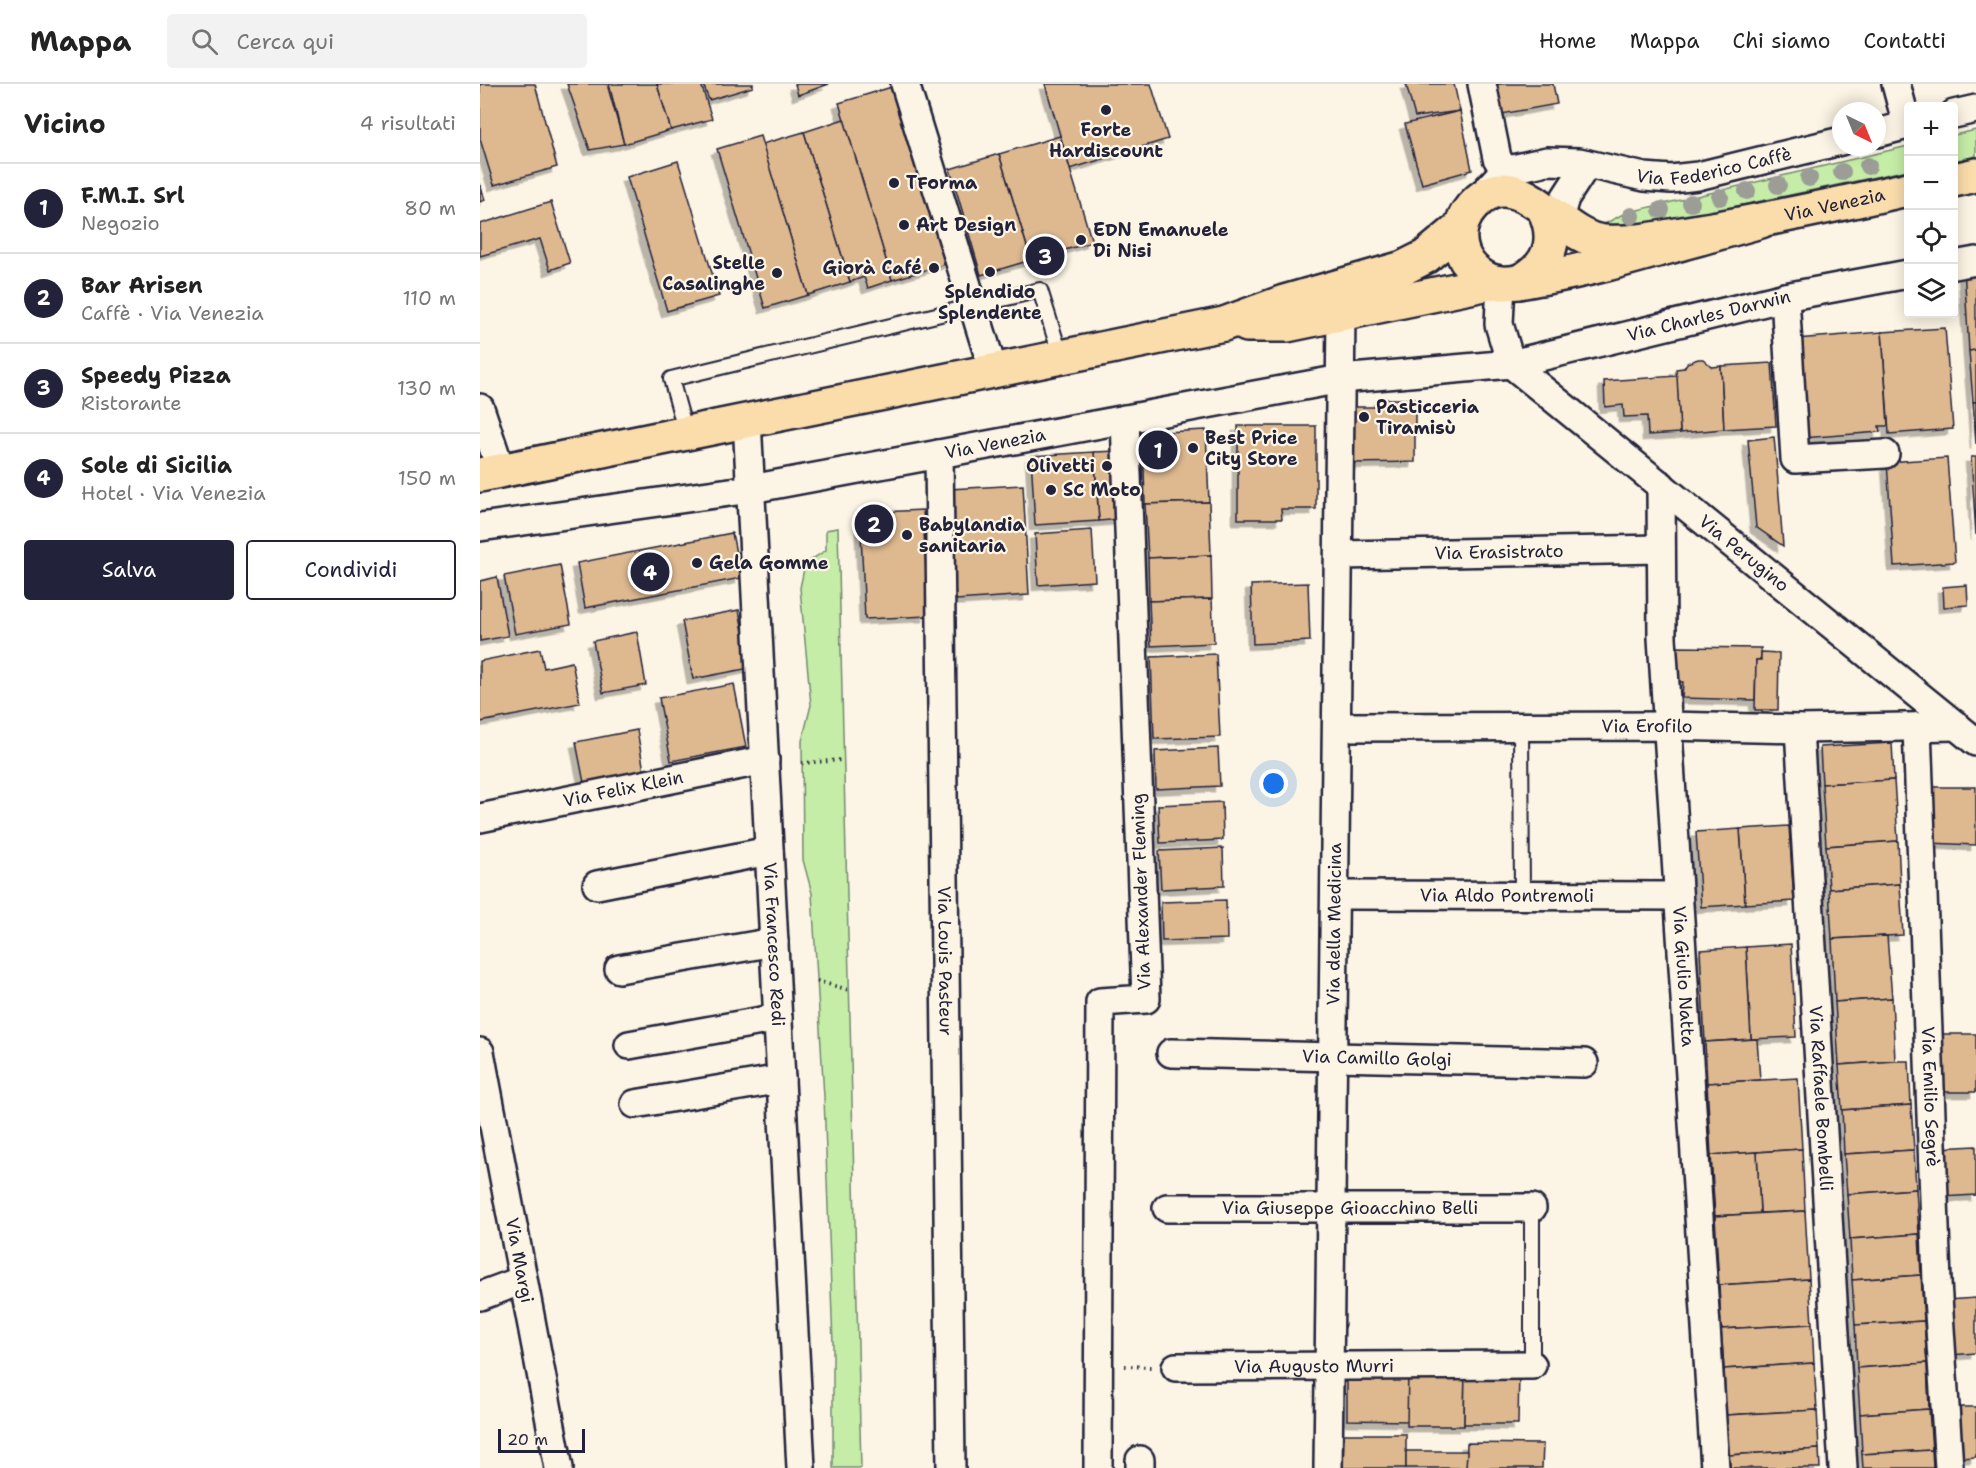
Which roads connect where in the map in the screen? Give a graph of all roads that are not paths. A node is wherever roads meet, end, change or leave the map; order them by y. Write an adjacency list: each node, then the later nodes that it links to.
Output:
1 (905, 84): 22 (street)
2 (1482, 84): 14 (street)
3 (1896, 84): 5 (street)
4 (1976, 109): 6 (street)
5 (1904, 111)
6 (1958, 113)
7 (1904, 126): 8 (street)
8 (1886, 131)
9 (1832, 143): 10 (street, Via Federico Caffè)
10 (1587, 164): 14 (street); 14 (street, Via Federico Caffè)
11 (1976, 175): 12 (main road)
12 (1958, 179)
13 (1904, 190): 16 (main road, Via Venezia)
14 (1535, 206): 15 (main road); 16 (main road); 20 (main road)
15 (1468, 215): 20 (main road); 24 (main road)
16 (1761, 221): 20 (main road)
17 (1976, 261): 18 (street)
18 (1958, 264)
19 (1904, 275): 21 (street, Via Charles Darwin)
20 (1504, 282): 23 (main road); 26 (street)
21 (1785, 297): 26 (street, Via Charles Darwin); 34 (street)
22 (974, 306): 25 (lane); 27 (street); 32 (lane)
23 (1341, 314): 24 (main road); 28 (street, Via della Medicina)
24 (1224, 324): 25 (main road)
25 (1061, 357): 27 (main road)
26 (1511, 364): 28 (street, Via Venezia); 36 (street, Via Perugino)
27 (993, 370): 31 (main road)
28 (1341, 379): 30 (street, Via Venezia); 40 (street, Via della Medicina)
29 (480, 408): 35 (street)
30 (1125, 419): 33 (street, Via Venezia); 75 (street, Via Alexander Fleming)
31 (747, 420): 32 (main road); 37 (street, Via Francesco Redi)
32 (686, 433): 35 (main road)
33 (939, 454): 37 (street, Via Venezia); 74 (street, Via Louis Pasteur)
34 (1885, 454)
35 (490, 473)
36 (1661, 485): 39 (street, Via Giulio Natta); 46 (street, Via Perugino)
37 (751, 489): 38 (street, Via Venezia); 47 (street, Via Francesco Redi)
38 (480, 527)
39 (1661, 549): 40 (street, Via Erasistrato); 42 (street, Via Giulio Natta)
40 (1339, 555): 43 (street, Via della Medicina)
41 (1521, 726): 42 (street, Via Erofilo); 43 (street, Via Erofilo); 52 (lane)
42 (1667, 726): 45 (street, Via Erofilo); 53 (street, Via Giulio Natta)
43 (1338, 727): 51 (street, Via della Medicina)
44 (1917, 727): 45 (street, Via Erofilo); 46 (street, Via Erofilo); 79 (street, Via Emilio Segrè)
45 (1799, 729): 78 (street, Via Raffaele Bombelli)
46 (1966, 734)
47 (765, 760): 48 (street, Via Felix Klein); 49 (street, Via Francesco Redi)
48 (480, 818)
49 (770, 851): 50 (street); 54 (street, Via Francesco Redi)
50 (597, 885)
51 (1335, 895): 52 (street, Via Aldo Pontremoli); 60 (street, Via della Medicina)
52 (1522, 896): 53 (street, Via Aldo Pontremoli)
53 (1678, 896): 77 (street, Via Giulio Natta)
54 (774, 942): 55 (street); 56 (street, Via Francesco Redi)
55 (619, 969)
56 (778, 1018): 57 (street); 62 (street, Via Francesco Redi)
57 (629, 1045)
58 (480, 1052): 67 (street, Via Margi)
59 (1171, 1053): 60 (street, Via Camillo Golgi)
60 (1334, 1058): 61 (street, Via Camillo Golgi); 65 (street, Via della Medicina)
61 (1584, 1063)
62 (781, 1079): 63 (street); 73 (street, Via Francesco Redi)
63 (635, 1104)
64 (1167, 1208): 65 (street, Via Giuseppe Gioacchino Belli)
65 (1332, 1208): 66 (street, Via Giuseppe Gioacchino Belli); 70 (street, Via della Medicina)
66 (1532, 1208): 69 (lane)
67 (524, 1280): 68 (street); 72 (street, Via Margi)
68 (480, 1296)
69 (1532, 1365): 70 (street, Via Augusto Murri)
70 (1330, 1366): 71 (street, Via Augusto Murri); 76 (street, Via della Medicina)
71 (1176, 1367)
72 (559, 1468)
73 (801, 1468)
74 (951, 1468)
75 (1098, 1468)
76 (1328, 1468)
77 (1715, 1468)
78 (1843, 1468)
79 (1949, 1468)

